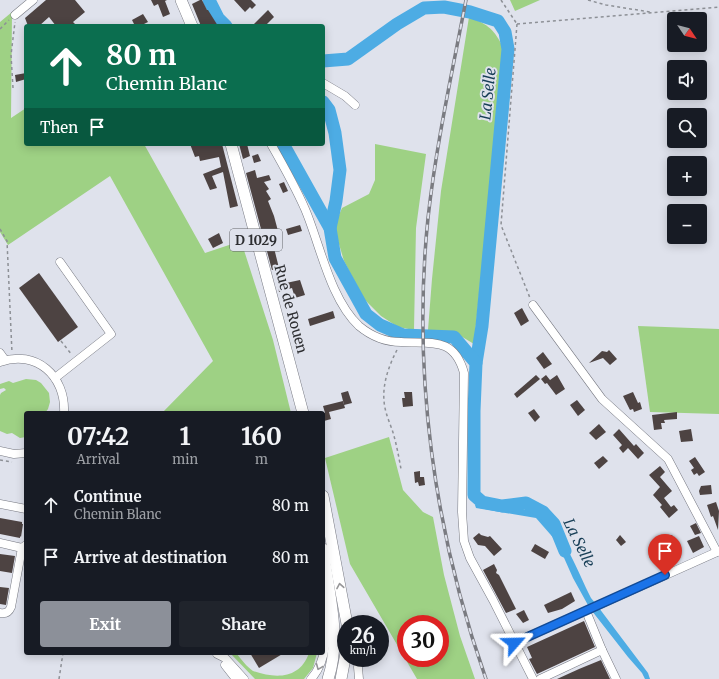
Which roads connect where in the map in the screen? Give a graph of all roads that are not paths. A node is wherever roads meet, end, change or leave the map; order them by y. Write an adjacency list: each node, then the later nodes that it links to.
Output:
1 (33, 0): 3 (street)
2 (181, 0): 4 (main road)
3 (15, 15)
4 (191, 24)
5 (325, 84): 6 (street)
6 (355, 105)
7 (232, 146): 15 (main road, Rue de Rouen / D 1029)
8 (272, 146): 30 (street)
9 (60, 262): 13 (street)
10 (533, 305): 23 (street)
11 (0, 352): 12 (street)
12 (6, 360): 13 (street)
13 (55, 378): 14 (street)
14 (64, 411)
15 (302, 411)
16 (0, 451): 17 (street)
17 (24, 453)
18 (0, 504): 20 (street)
19 (325, 507): 28 (main road, one-way to 19)
20 (24, 509)
21 (0, 543): 22 (street)
22 (24, 546): 27 (street)
23 (718, 551): 26 (street)
24 (325, 565): 25 (main road)
25 (326, 573): 29 (street, one-way to 29); 40 (main road)
26 (588, 611): 30 (street); 31 (street)
27 (0, 613)
28 (345, 615)
29 (325, 643)
30 (514, 643): 43 (street)
31 (602, 650): 44 (street); 45 (street)
32 (217, 655): 37 (street)
33 (218, 655): 38 (street)
34 (323, 655): 39 (street, one-way to 39)
35 (343, 667): 41 (main road)
36 (358, 667): 42 (street)
37 (236, 679)
38 (244, 679)
39 (311, 679)
40 (328, 679)
41 (341, 679)
42 (359, 679)
43 (532, 679)
44 (540, 679)
45 (616, 679)

